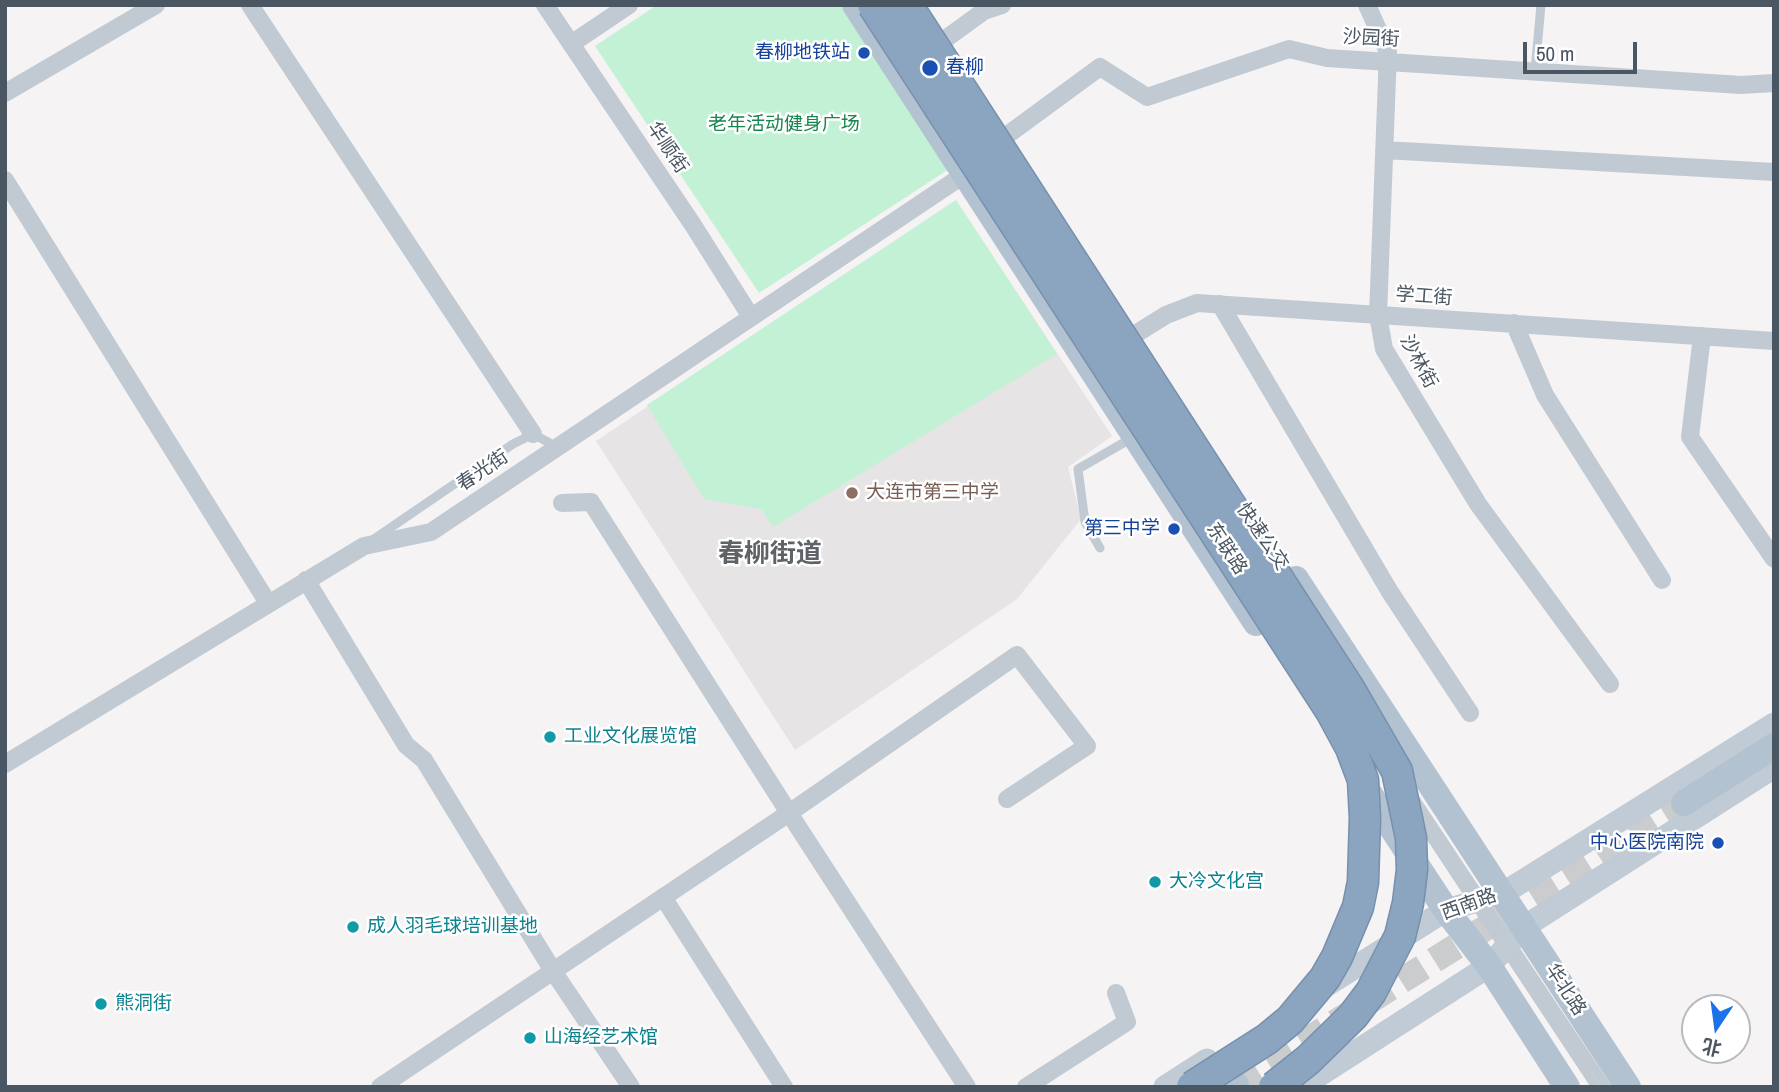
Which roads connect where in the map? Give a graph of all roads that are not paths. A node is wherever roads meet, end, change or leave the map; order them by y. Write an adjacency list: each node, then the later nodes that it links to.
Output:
1 (156, 5): 17 (street)
2 (250, 5): 32 (street)
3 (545, 5): 13 (street, 华顺街)
4 (629, 5): 13 (street)
5 (855, 5): 21 (main road, 华北路)
6 (873, 5): 64 (highway, 东联路, bridge)
7 (907, 5): 65 (highway, 东联路, bridge)
8 (922, 5): 12 (main road, 华北路)
9 (1367, 5): 14 (street, 沙林街)
10 (1541, 5): 15 (lane)
11 (989, 7): 12 (street)
12 (944, 40): 18 (main road, 华北路)
13 (571, 44): 25 (street, 华顺街)
14 (1387, 61): 15 (street, 沙园街); 18 (street, 沙园街); 19 (street, 沙林街)
15 (1535, 71): 16 (street, 沙园街)
16 (1774, 83)
17 (5, 93)
18 (1006, 136): 29 (main road, 华北路)
19 (1384, 150): 20 (street); 24 (street, 沙林街)
20 (1774, 172)
21 (965, 174): 25 (street, 春光街); 30 (main road, 华北路)
22 (5, 180): 41 (street)
23 (1220, 304): 24 (street, 学工街); 29 (street, 学工街); 43 (street)
24 (1378, 315): 26 (street, 学工街); 42 (street, 沙林街)
25 (751, 317): 34 (street, 春光街)
26 (1514, 324): 27 (street, 学工街); 40 (street)
27 (1702, 336): 28 (street, 学工街); 38 (street)
28 (1774, 341)
29 (1120, 344): 30 (street, 学工街); 53 (main road, 华北路)
30 (1086, 362): 33 (main road, 华北路)
31 (1161, 416): 53 (lane, 快速公交)
32 (533, 434): 34 (lane); 36 (lane)
33 (1133, 437): 37 (lane); 54 (main road, 华北路)
34 (557, 447): 36 (street, 春光街)
35 (562, 503): 51 (street)
36 (364, 546): 39 (street, 春光街)
37 (1100, 548)
38 (1774, 559)
39 (306, 580): 41 (street, 春光街); 56 (street)
40 (1661, 580)
41 (268, 603): 47 (street, 春光街)
42 (1610, 684)
43 (1470, 713)
44 (1774, 724): 53 (main road, 西南路)
45 (1368, 741): 53 (lane)
46 (1774, 746): 50 (main road)
47 (5, 764)
48 (1774, 767): 55 (main road)
49 (1007, 799): 51 (street)
50 (1684, 803)
51 (789, 813): 52 (street); 61 (street)
52 (663, 897): 56 (street); 60 (street)
53 (1486, 899): 54 (main road, 西南路); 55 (main road, 华北路)
54 (1446, 910): 55 (main road, 华北路); 63 (main road, 西南路)
55 (1507, 946): 66 (main road); 67 (main road, 华北路); 68 (lane); 69 (lane); 70 (main road, 华北路)
56 (553, 971): 58 (street); 59 (street)
57 (1116, 993): 62 (street)
58 (380, 1087)
59 (631, 1087)
60 (784, 1087)
61 (967, 1087)
62 (1026, 1087)
63 (1165, 1087)
64 (1192, 1087)
65 (1274, 1087)
66 (1301, 1087)
67 (1567, 1087)
68 (1596, 1087)
69 (1606, 1087)
70 (1628, 1087)

